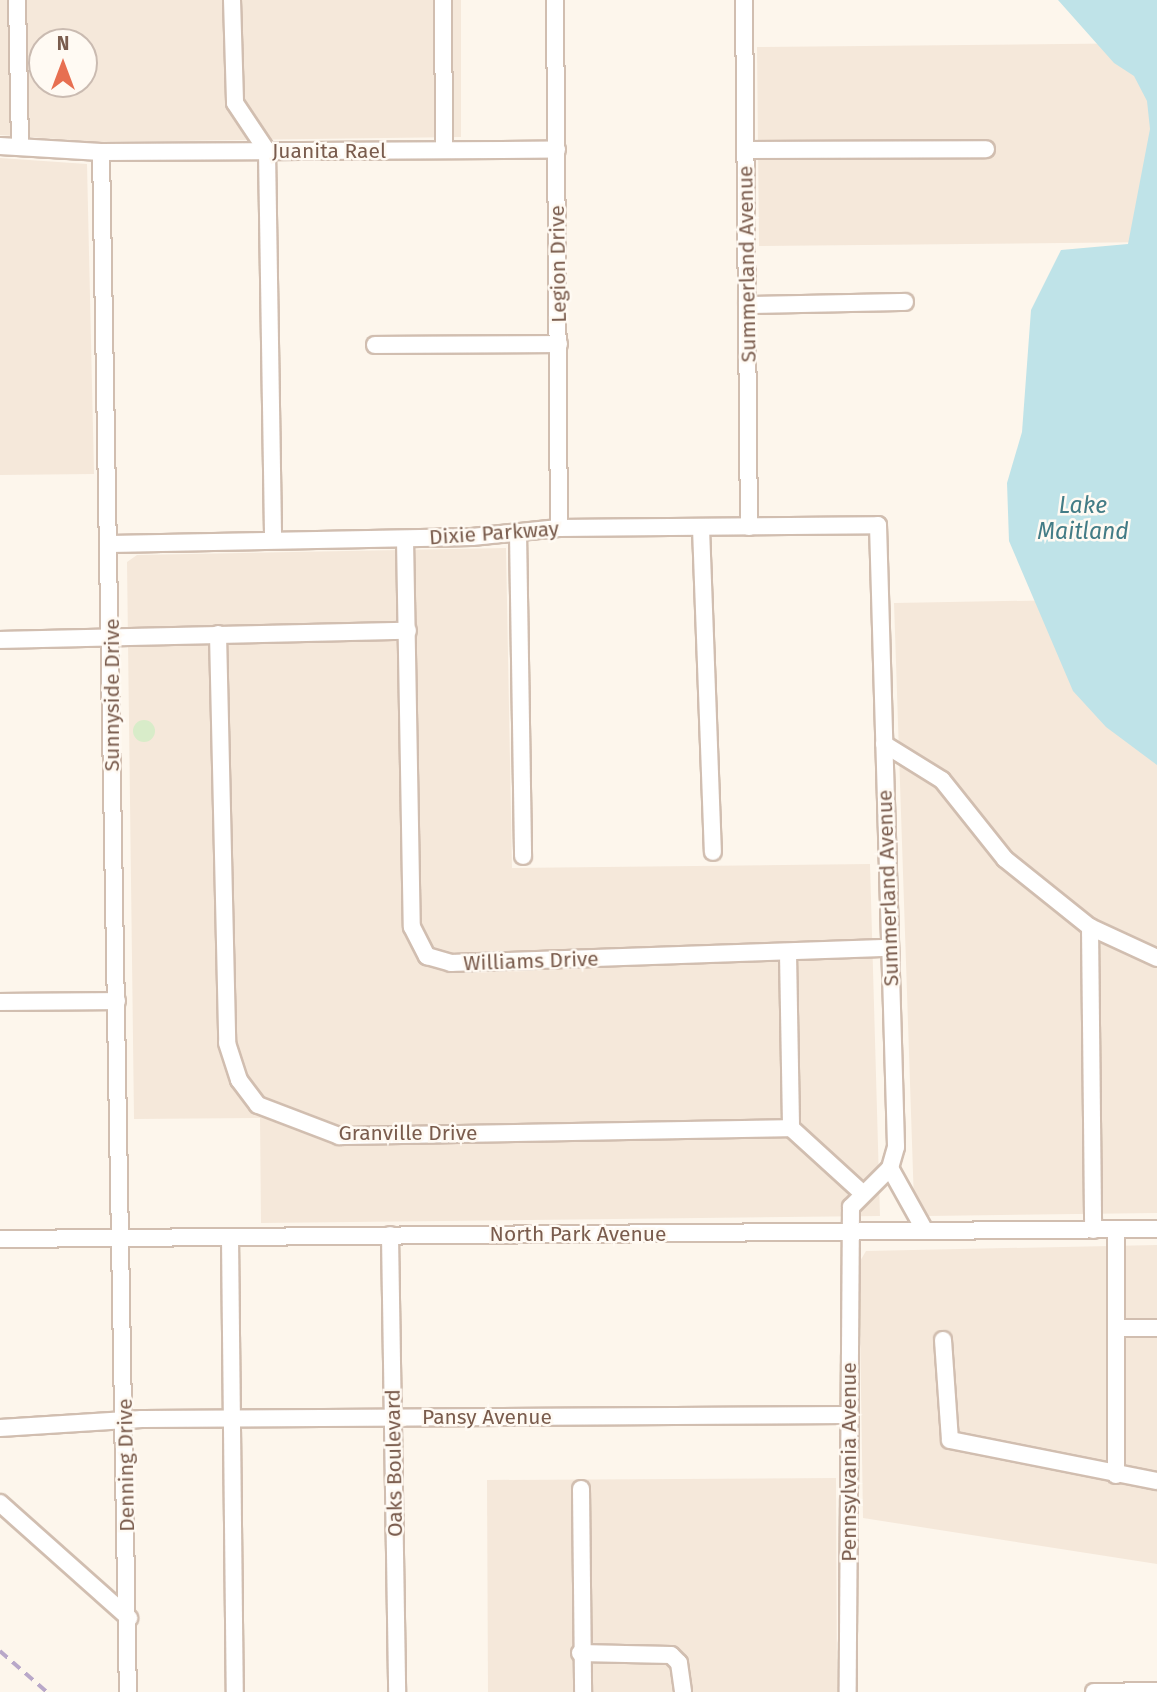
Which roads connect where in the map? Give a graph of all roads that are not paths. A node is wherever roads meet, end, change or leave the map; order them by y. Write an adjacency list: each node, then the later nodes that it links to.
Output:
1 (17, 0): 7 (street)
2 (232, 0): 9 (street)
3 (443, 0): 10 (street)
4 (555, 0): 11 (street, Legion Drive)
5 (744, 0): 12 (street, Summerland Avenue)
6 (0, 146): 7 (street, Juanita Rael)
7 (20, 147): 13 (street, Juanita Rael)
8 (986, 149): 12 (street)
9 (267, 150): 10 (street, Juanita Rael); 13 (street, Juanita Rael); 24 (street)
10 (444, 150): 11 (street, Juanita Rael)
11 (557, 150): 16 (street, Legion Drive)
12 (745, 150): 15 (street, Summerland Avenue)
13 (101, 152): 25 (street, Sunnyside Drive)
14 (905, 302): 15 (street)
15 (747, 305): 19 (street, Summerland Avenue)
16 (559, 344): 17 (street); 20 (street, Legion Drive)
17 (375, 345)
18 (878, 525): 19 (street, Dixie Parkway); 30 (street, Summerland Avenue)
19 (749, 527): 21 (street, Dixie Parkway)
20 (559, 528): 21 (street, Dixie Parkway); 22 (street, Dixie Parkway)
21 (701, 528): 31 (street)
22 (518, 532): 23 (street, Dixie Parkway); 32 (street)
23 (405, 539): 24 (street, Dixie Parkway); 26 (street, Williams Drive)
24 (273, 540): 25 (street, Dixie Parkway)
25 (110, 544): 28 (street, Sunnyside Drive)
26 (408, 631): 27 (street); 35 (street, Williams Drive)
27 (218, 634): 28 (street); 39 (street, Granville Drive)
28 (111, 637): 29 (street); 37 (street, Sunnyside Drive)
29 (0, 640)
30 (884, 744): 33 (street); 34 (street, Summerland Avenue)
31 (713, 852)
32 (523, 856)
33 (1090, 927): 36 (street); 44 (street)
34 (890, 948): 35 (street, Williams Drive); 40 (street, Summerland Avenue)
35 (788, 953): 39 (street)
36 (1157, 958)
37 (117, 1001): 38 (street); 49 (street, Sunnyside Drive)
38 (0, 1002)
39 (791, 1128): 41 (street)
40 (890, 1168): 41 (street); 45 (street)
41 (860, 1191): 46 (street)
42 (1116, 1229): 43 (street, North Park Avenue); 44 (street, North Park Avenue); 51 (street)
43 (1157, 1229)
44 (1093, 1230): 45 (street, North Park Avenue)
45 (925, 1231): 46 (street, North Park Avenue)
46 (850, 1232): 47 (street, North Park Avenue); 54 (street, Pennsylvania Avenue)
47 (390, 1235): 48 (street, North Park Avenue); 55 (street, Oaks Boulevard)
48 (230, 1237): 49 (street, North Park Avenue); 56 (street)
49 (121, 1238): 50 (street, North Park Avenue); 57 (street, Denning Drive)
50 (0, 1239)
51 (1117, 1328): 52 (street); 59 (street)
52 (1157, 1328)
53 (943, 1340): 59 (street)
54 (848, 1415): 55 (street, Pansy Avenue); 71 (street, Pennsylvania Avenue)
55 (393, 1417): 56 (street, Pansy Avenue); 68 (street, Oaks Boulevard)
56 (232, 1419): 57 (street, Pansy Avenue); 67 (street)
57 (125, 1423): 58 (street, Pansy Avenue); 63 (street, Denning Drive)
58 (0, 1428)
59 (1116, 1475): 60 (street)
60 (1157, 1481)
61 (580, 1489): 64 (street)
62 (0, 1503): 63 (street)
63 (129, 1618): 66 (street, Denning Drive)
64 (580, 1653): 69 (street); 70 (street)
65 (1157, 1691): 73 (street)
66 (128, 1692)
67 (235, 1692)
68 (397, 1692)
69 (583, 1692)
70 (683, 1692)
71 (848, 1692)
72 (1094, 1692): 73 (street)
73 (1118, 1692)

